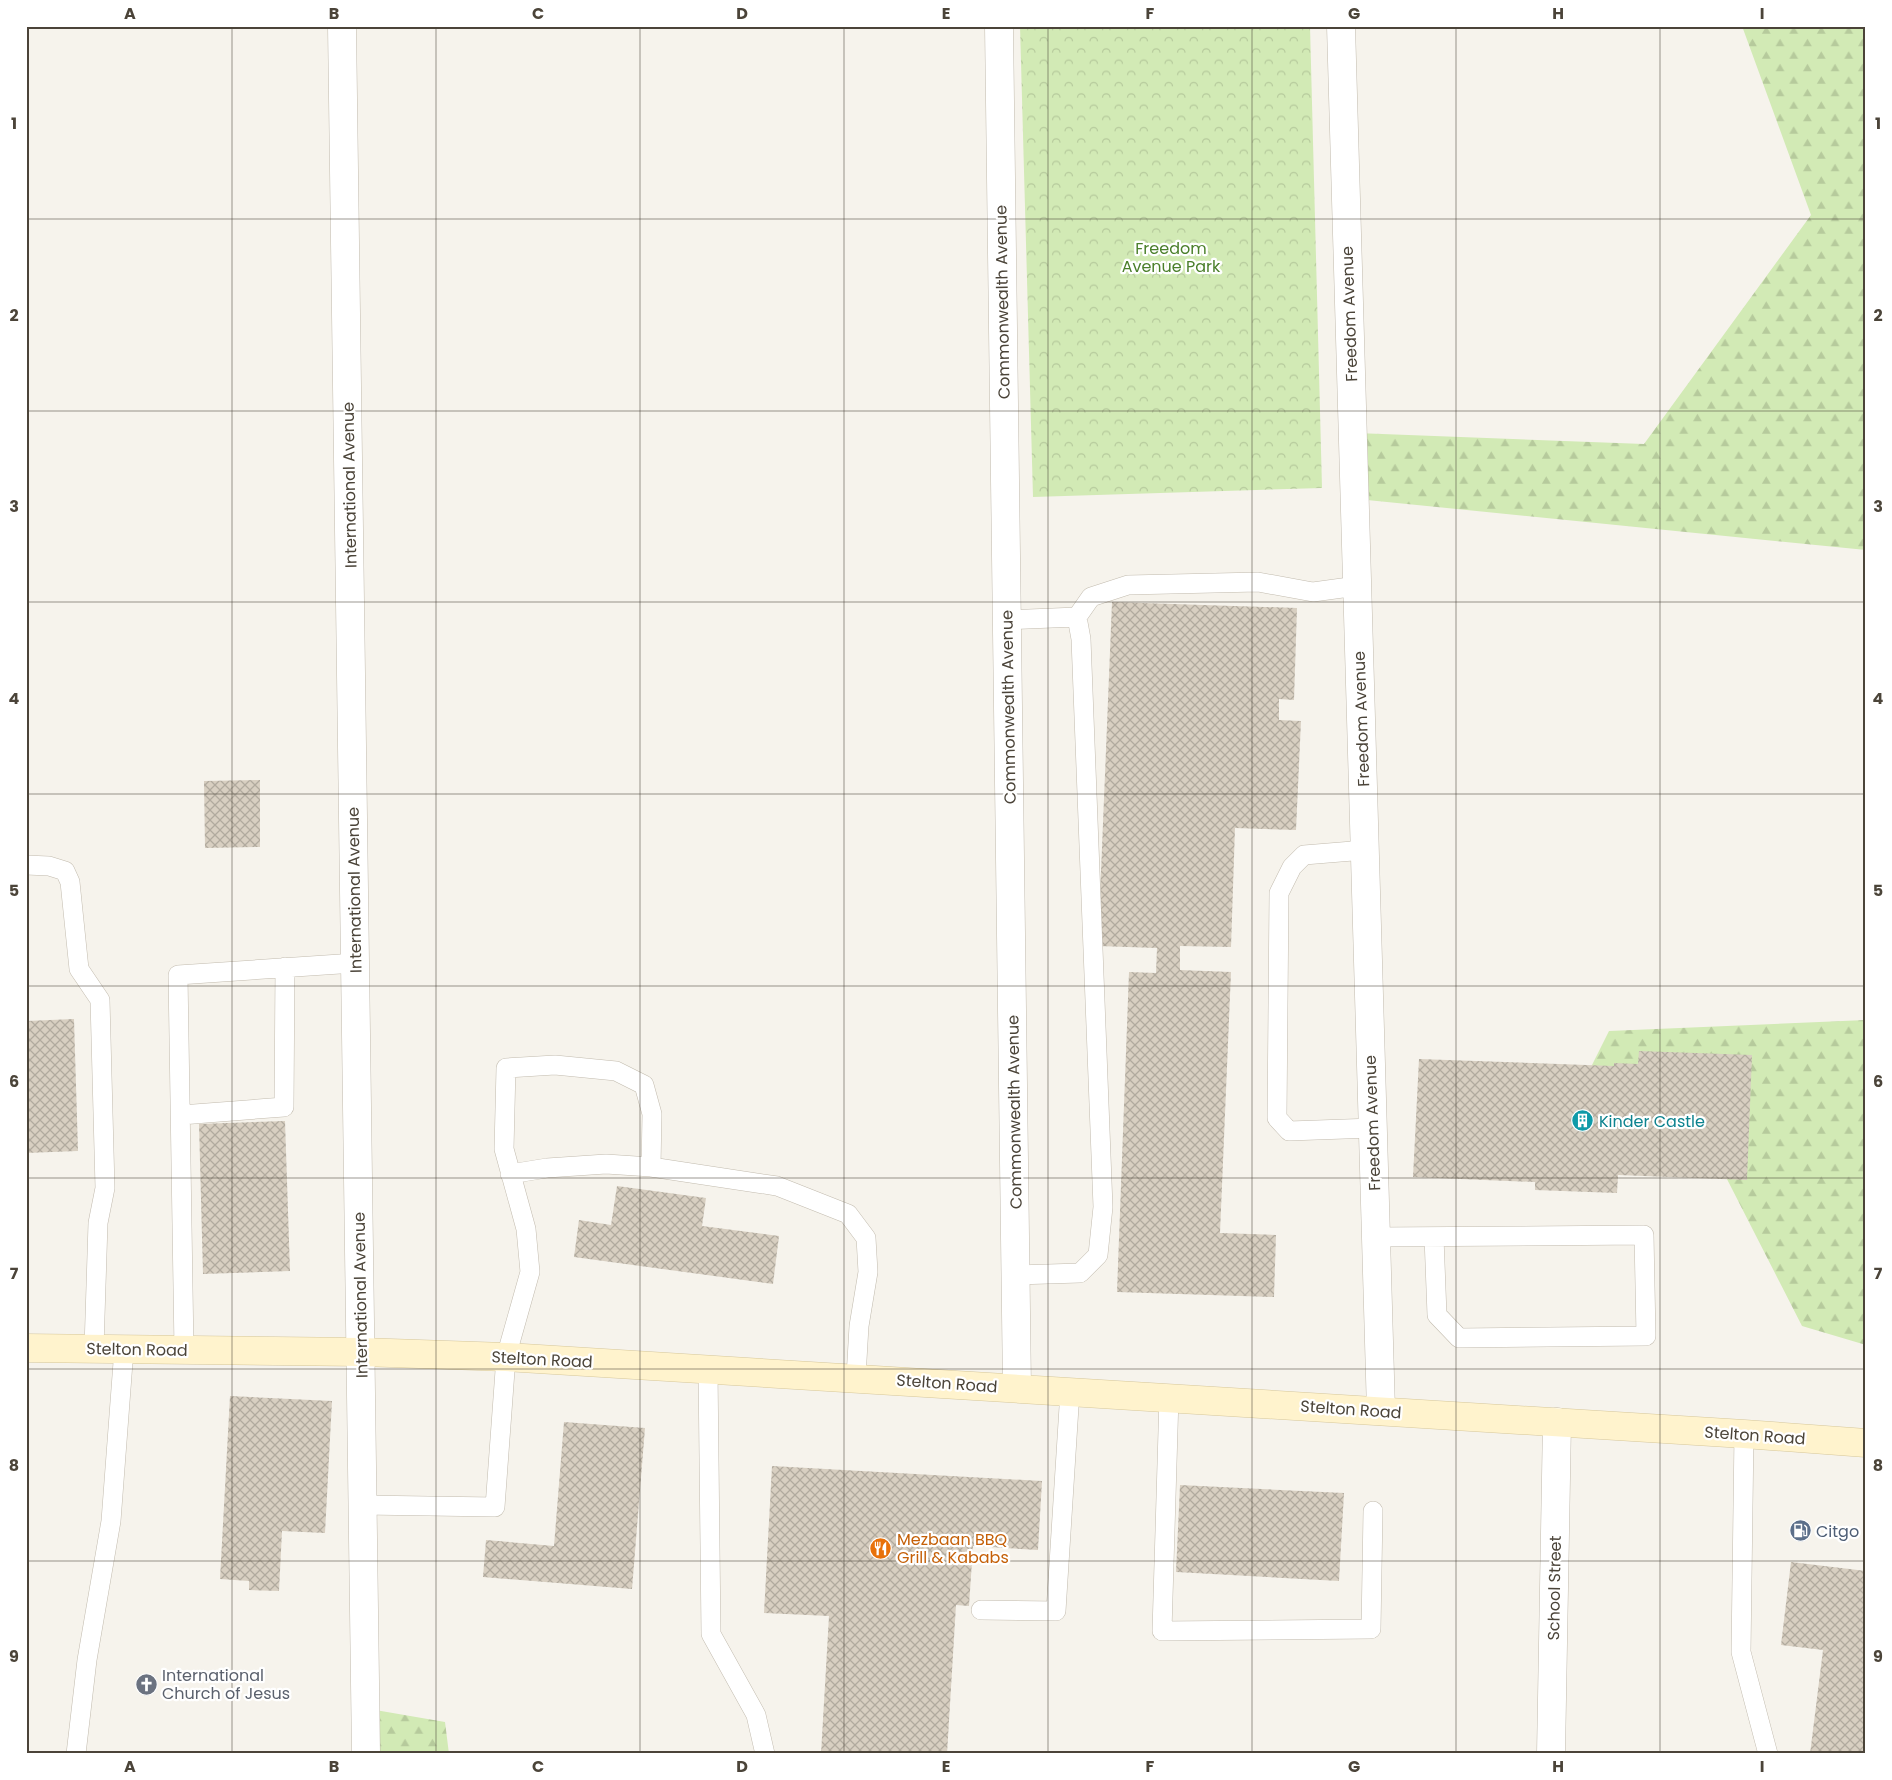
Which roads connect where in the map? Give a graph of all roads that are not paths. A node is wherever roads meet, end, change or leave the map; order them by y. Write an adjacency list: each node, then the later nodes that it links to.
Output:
1 (342, 26): 9 (street, International Avenue)
2 (999, 26): 6 (street, Commonwealth Avenue)
3 (1341, 26): 4 (street, Freedom Avenue)
4 (1357, 586): 5 (lane); 7 (street, Freedom Avenue)
5 (1077, 617): 6 (lane); 17 (lane)
6 (1007, 620): 17 (street, Commonwealth Avenue)
7 (1365, 850): 12 (street, Freedom Avenue); 12 (lane)
8 (26, 865): 19 (lane)
9 (355, 963): 10 (lane); 22 (street, International Avenue)
10 (285, 967): 11 (lane); 11 (lane)
11 (181, 1115): 21 (lane)
12 (1373, 1128): 16 (street, Freedom Avenue)
13 (651, 1167): 14 (lane); 14 (lane); 25 (lane)
14 (510, 1174): 23 (lane)
15 (1434, 1236): 15 (lane); 16 (lane)
16 (1376, 1237): 29 (street, Freedom Avenue)
17 (1016, 1275): 26 (street, Commonwealth Avenue)
18 (26, 1348): 19 (main road, Stelton Road)
19 (94, 1348): 20 (main road, Stelton Road)
20 (124, 1349): 21 (main road, Stelton Road); 36 (lane)
21 (184, 1350): 22 (main road, Stelton Road)
22 (361, 1352): 23 (main road, Stelton Road); 33 (street, International Avenue)
23 (506, 1357): 24 (main road, Stelton Road); 33 (lane)
24 (708, 1370): 25 (main road, Stelton Road); 38 (lane)
25 (856, 1377): 26 (main road, Stelton Road)
26 (1017, 1388): 27 (main road, Stelton Road)
27 (1070, 1391): 28 (main road, Stelton Road); 35 (lane)
28 (1169, 1397): 29 (main road, Stelton Road); 34 (lane)
29 (1381, 1411): 30 (main road, Stelton Road)
30 (1557, 1422): 31 (main road, Stelton Road); 39 (street, School Street)
31 (1744, 1434): 32 (main road, Stelton Road); 40 (lane)
32 (1866, 1443)
33 (363, 1505): 37 (street, International Avenue)
34 (1373, 1511)
35 (981, 1610)
36 (76, 1754)
37 (366, 1754)
38 (765, 1754)
39 (1552, 1754)
40 (1768, 1754)

